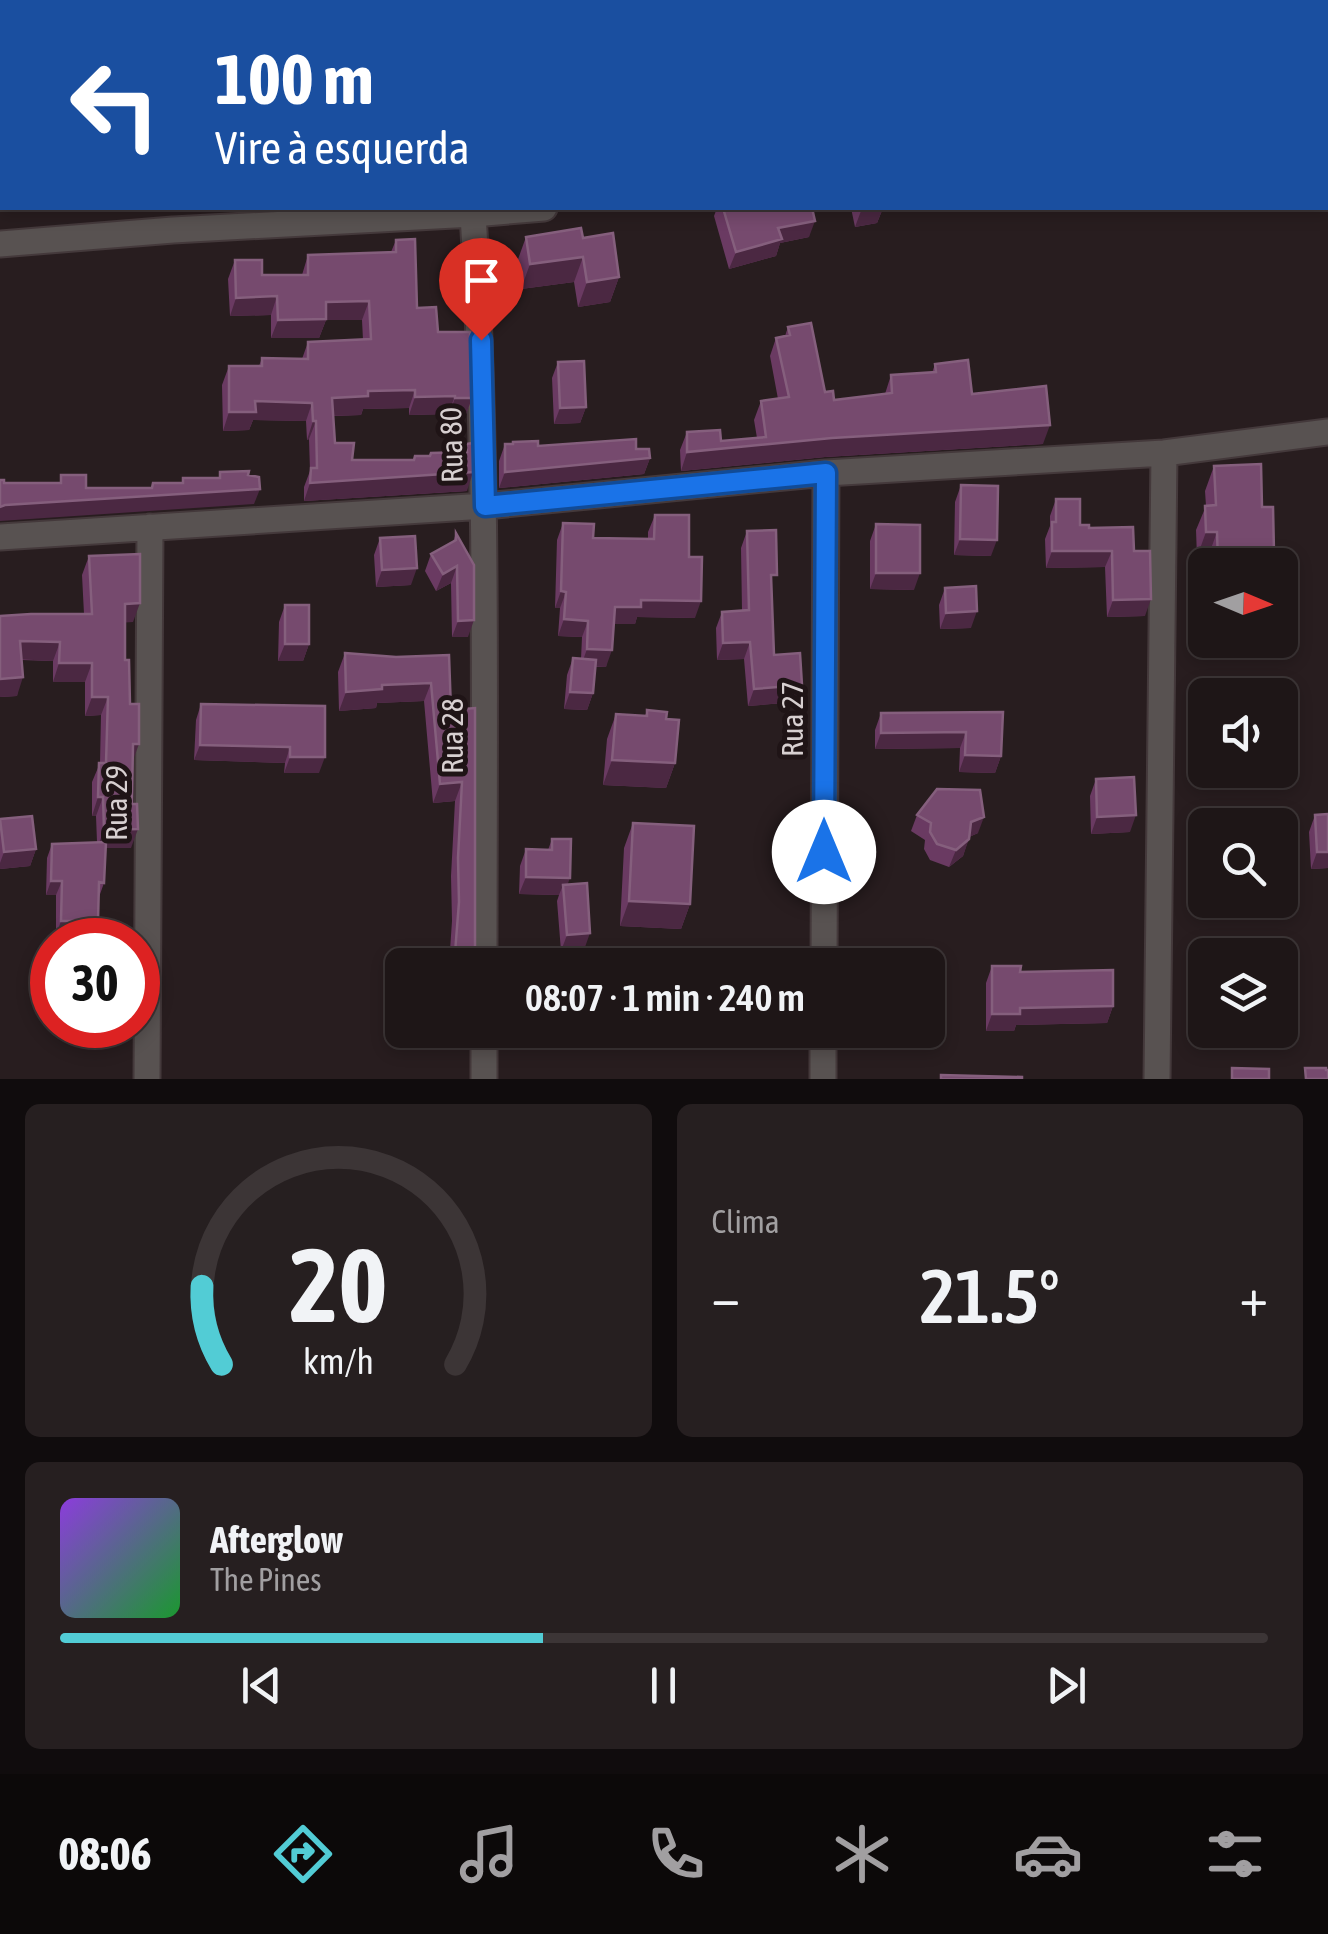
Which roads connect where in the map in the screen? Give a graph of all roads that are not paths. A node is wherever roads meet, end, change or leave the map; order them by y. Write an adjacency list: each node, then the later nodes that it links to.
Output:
1 (518, 210): 2 (street)
2 (473, 214): 3 (street); 8 (street, Rua 80)
3 (171, 219): 4 (street)
4 (0, 244)
5 (1328, 432): 6 (street)
6 (1164, 453): 7 (street); 18 (street)
7 (826, 473): 8 (street); 12 (street, Rua 27)
8 (485, 506): 9 (street); 11 (street, Rua 28)
9 (150, 527): 10 (street); 15 (street, Rua 29)
10 (0, 537)
11 (484, 948)
12 (824, 948)
13 (484, 1048): 16 (street)
14 (823, 1048): 17 (street)
15 (147, 1079)
16 (484, 1079)
17 (823, 1079)
18 (1158, 1079)

